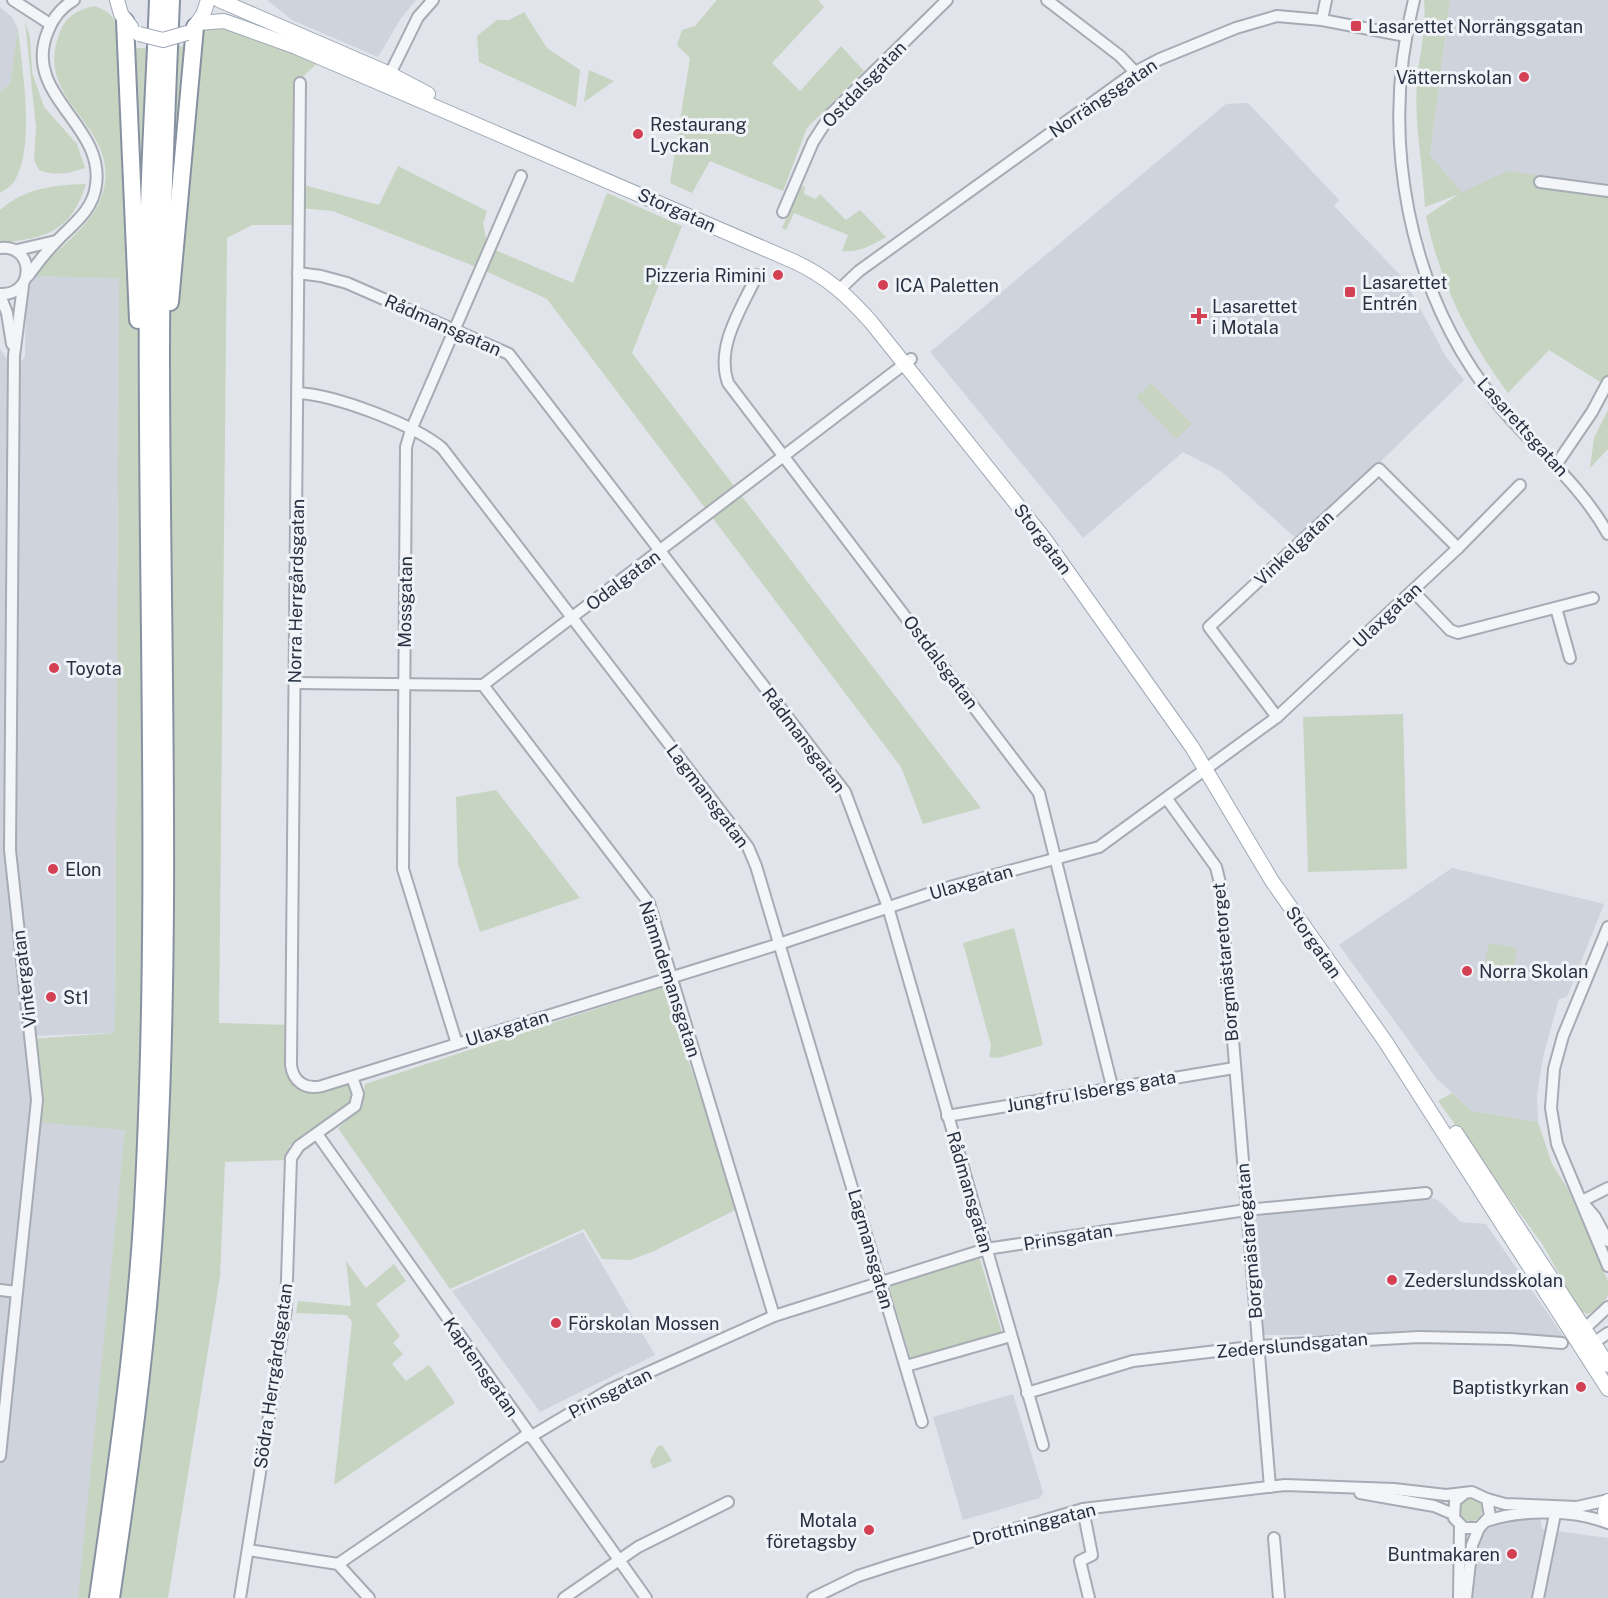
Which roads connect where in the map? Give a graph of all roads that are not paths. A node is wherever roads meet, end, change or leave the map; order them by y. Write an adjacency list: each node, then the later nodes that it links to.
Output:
1 (13, 0): 14 (street)
2 (74, 0): 14 (street)
3 (158, 0): 39 (highway)
4 (171, 0): 34 (highway)
5 (208, 0): 15 (main road)
6 (219, 0): 18 (main road, Storgatan)
7 (433, 0): 18 (street)
8 (947, 0): 23 (street, Ostdalsgatan)
9 (1047, 0): 17 (street)
10 (1326, 0): 13 (street)
11 (1414, 0): 16 (street, Lasarettsgatan)
12 (117, 7): 15 (main road, Storgatan, bridge); 39 (highway)
13 (1322, 20): 16 (street, Norrängsgatan); 17 (street, Norrängsgatan)
14 (50, 24): 24 (street)
15 (193, 27): 18 (main road, Storgatan); 34 (highway)
16 (1406, 36): 41 (street, Lasarettsgatan)
17 (1135, 72): 30 (street, Norrängsgatan)
18 (387, 80): 30 (main road, Storgatan)
19 (300, 83): 27 (street, Norra Herrgårdsgatan)
20 (521, 176): 32 (street, Mossgatan)
21 (1540, 182): 22 (street)
22 (1608, 191)
23 (783, 212)
24 (56, 241): 26 (street); 29 (street)
25 (0, 248): 26 (street)
26 (17, 250): 29 (street)
27 (298, 273): 32 (street, Rådmansgatan); 37 (street, Norra Herrgårdsgatan)
28 (757, 275): 40 (street, Ostdalsgatan)
29 (25, 281): 31 (street); 33 (street, Vintergatan)
30 (843, 285): 35 (main road, Storgatan)
31 (0, 295): 33 (street, Vintergatan)
32 (455, 329): 38 (street, Mossgatan); 46 (street, Rådmansgatan)
33 (14, 356): 58 (street, Vintergatan)
34 (161, 356): 114 (highway)
35 (908, 362): 40 (street, Odalgatan); 56 (main road, Storgatan)
36 (1608, 382): 41 (street)
37 (298, 393): 38 (street, Lagmansgatan); 52 (street, Norra Herrgårdsgatan)
38 (411, 430): 50 (street, Lagmansgatan); 53 (street, Mossgatan)
39 (148, 440): 113 (highway)
40 (784, 457): 46 (street, Odalgatan); 59 (street, Ostdalsgatan)
41 (1556, 465): 43 (street, Lasarettsgatan)
42 (1520, 485): 45 (street, Ulaxgatan)
43 (1603, 513): 44 (street, Lasarettsgatan)
44 (1608, 534)
45 (1458, 548): 47 (street, Ulaxgatan); 55 (street, Vinkelgatan)
46 (661, 551): 50 (street, Odalgatan); 60 (street, Rådmansgatan)
47 (1413, 591): 49 (street); 55 (street, Ulaxgatan)
48 (1593, 598): 49 (street)
49 (1556, 608): 51 (street)
50 (573, 618): 54 (street, Odalgatan); 62 (street, Lagmansgatan)
51 (1570, 658)
52 (295, 683): 53 (street); 68 (street, Norra Herrgårdsgatan)
53 (404, 685): 54 (street); 64 (street, Mossgatan)
54 (483, 685): 63 (street, Nämndemansgatan)
55 (1277, 717): 56 (street, Ulaxgatan)
56 (1209, 768): 57 (street, Ulaxgatan); 83 (main road, Storgatan)
57 (1167, 799): 59 (street, Ulaxgatan); 65 (street, Borgmästaretorget)
58 (5, 850): 80 (street, Vintergatan)
59 (1057, 859): 60 (street, Ulaxgatan); 67 (street, Ostdalsgatan)
60 (888, 907): 62 (street, Ulaxgatan); 69 (street, Rådmansgatan)
61 (1608, 927): 73 (street)
62 (779, 944): 63 (street, Ulaxgatan); 78 (street, Lagmansgatan)
63 (672, 977): 64 (street, Ulaxgatan); 82 (street, Nämndemansgatan)
64 (457, 1044): 66 (street, Ulaxgatan)
65 (1234, 1068): 67 (street, Jungfru Isbergs gata); 74 (street, Borgmästaregatan)
66 (352, 1077): 68 (street, Ulaxgatan); 70 (street, Södra Herrgårdsgatan)
67 (1112, 1086): 69 (street, Jungfru Isbergs gata)
68 (312, 1088)
69 (948, 1116): 76 (street, Rådmansgatan)
70 (317, 1134): 94 (street, Kaptensgatan); 110 (street, Södra Herrgårdsgatan)
71 (1608, 1188): 73 (street)
72 (1426, 1193): 74 (street, Prinsgatan)
73 (1582, 1201): 75 (street); 77 (street)
74 (1246, 1210): 76 (street, Prinsgatan); 87 (street, Borgmästaregatan)
75 (1608, 1241)
76 (986, 1250): 78 (street, Prinsgatan); 85 (street, Rådmansgatan)
77 (1608, 1266)
78 (880, 1281): 82 (street, Prinsgatan); 90 (street, Lagmansgatan)
79 (0, 1290): 80 (street)
80 (17, 1292): 96 (street, Vintergatan)
81 (1608, 1307): 83 (street)
82 (774, 1316): 94 (street, Prinsgatan)
83 (1580, 1333): 88 (main road, Storgatan)
84 (1608, 1333): 88 (street)
85 (1011, 1336): 90 (street); 92 (street, Rådmansgatan)
86 (1562, 1343): 87 (street, Zederslundsgatan)
87 (1259, 1346): 92 (street, Zederslundsgatan); 97 (street, Borgmästaregatan)
88 (1589, 1346): 89 (main road, Storgatan); 91 (main road, Storgatan)
89 (1608, 1365)
90 (906, 1366): 93 (street, Lagmansgatan)
91 (1608, 1389)
92 (1027, 1393): 95 (street, Rådmansgatan)
93 (922, 1422)
94 (529, 1435): 111 (street, Kaptensgatan); 112 (street, Prinsgatan)
95 (1042, 1445)
96 (0, 1455)
97 (1270, 1486): 98 (street, Drottninggatan); 103 (street, Drottninggatan)
98 (1337, 1488): 99 (street, Drottninggatan); 104 (street, Drottninggatan)
99 (1465, 1493): 100 (street); 104 (street)
100 (1487, 1500): 101 (street); 107 (street)
101 (1608, 1501): 106 (main road)
102 (728, 1502): 111 (street)
103 (1083, 1509): 119 (street, Drottninggatan); 120 (street)
104 (1453, 1514): 108 (street)
105 (1555, 1514): 106 (street); 107 (street); 124 (street)
106 (1608, 1521)
107 (1483, 1525): 108 (street); 123 (street)
108 (1460, 1526): 122 (street)
109 (1274, 1538): 121 (street)
110 (248, 1551): 112 (street); 115 (street, Södra Herrgårdsgatan)
111 (619, 1560): 117 (street); 118 (street, Kaptensgatan)
112 (338, 1563): 116 (street)
113 (98, 1598)
114 (111, 1598)
115 (240, 1598)
116 (369, 1598)
117 (564, 1598)
118 (646, 1598)
119 (813, 1598)
120 (1089, 1598)
121 (1279, 1598)
122 (1459, 1598)
123 (1466, 1598)
124 (1538, 1598)

